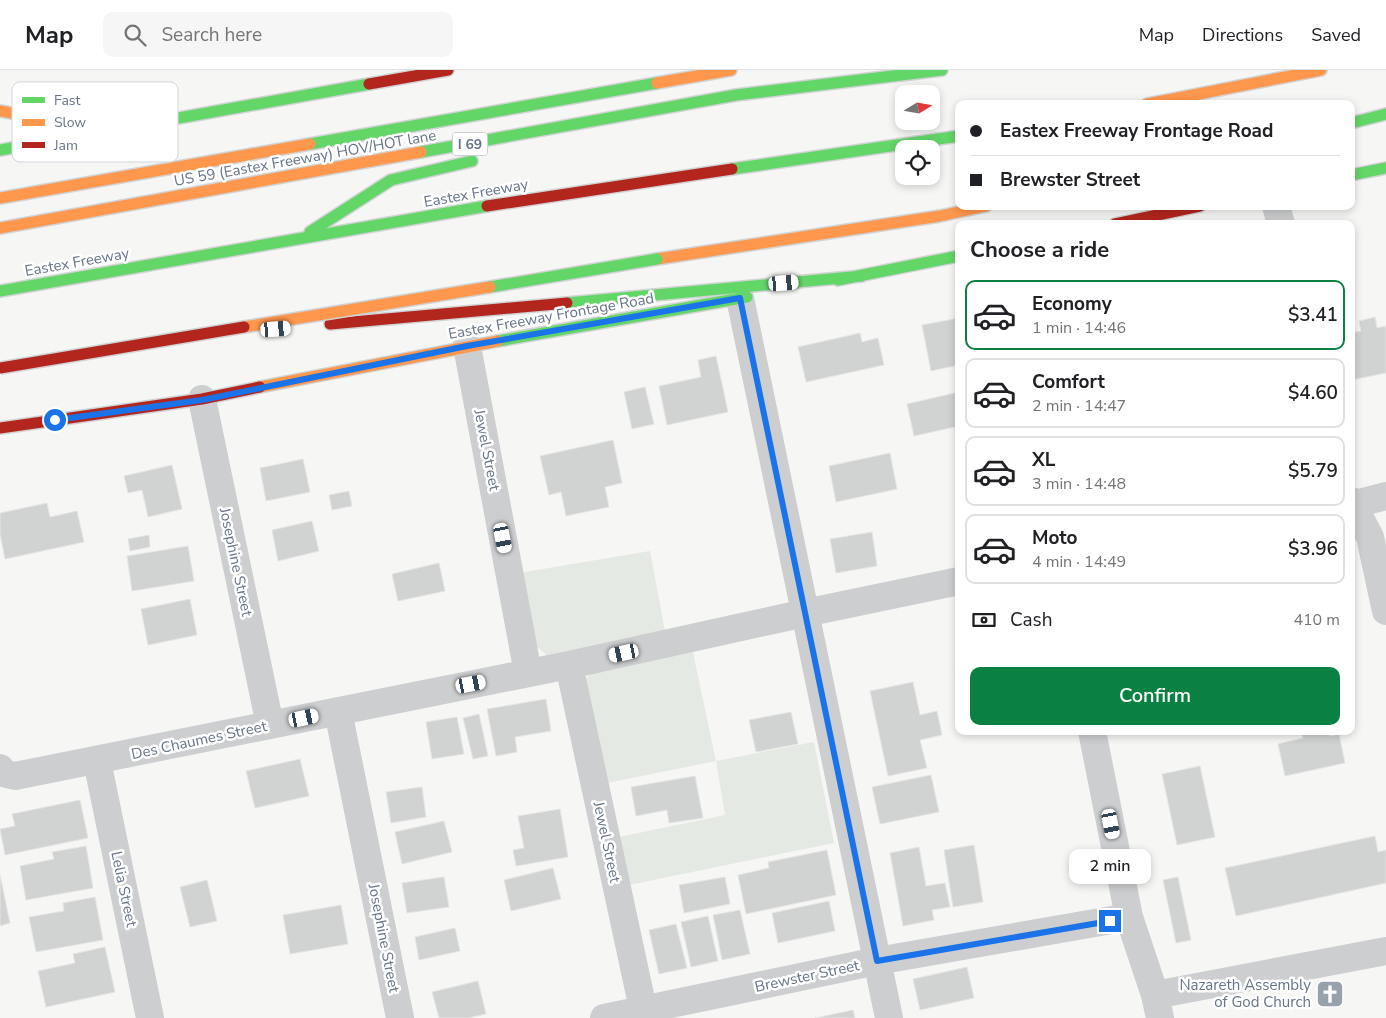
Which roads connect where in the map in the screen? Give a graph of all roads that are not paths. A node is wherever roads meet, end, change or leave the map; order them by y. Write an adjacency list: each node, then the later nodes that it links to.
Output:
1 (448, 70): 10 (main road)
2 (731, 70): 17 (main road, I 69)
3 (942, 70): 21 (main road, US 59 (Eastex Freeway) HOV/HOT lane / I 69)
4 (952, 70): 7 (main road)
5 (1320, 70): 6 (main road)
6 (1167, 100)
7 (758, 104)
8 (701, 113): 12 (main road)
9 (1386, 114): 11 (main road)
10 (178, 119)
11 (1355, 122)
12 (614, 129)
13 (955, 137): 22 (main road, Eastex Freeway)
14 (488, 158): 22 (main road)
15 (1386, 168): 16 (main road)
16 (1355, 174)
17 (0, 198)
18 (968, 210): 29 (main road, bridge)
19 (1181, 210): 20 (main road)
20 (1134, 220)
21 (0, 228)
22 (300, 239): 25 (main road, Eastex Freeway)
23 (955, 257): 24 (main road, Eastex Freeway Frontage Road)
24 (862, 276): 26 (main road, Eastex Freeway Frontage Road); 28 (main road)
25 (0, 291)
26 (740, 298): 27 (main road, Eastex Freeway Frontage Road); 37 (street)
27 (467, 346): 30 (main road, Eastex Freeway Frontage Road); 39 (street, Jewel Street)
28 (30, 352)
29 (0, 368)
30 (202, 400): 31 (main road, Eastex Freeway Frontage Road); 41 (street, Josephine Street)
31 (0, 428)
32 (1386, 496): 33 (street)
33 (1355, 503)
34 (1355, 510): 36 (street)
35 (955, 582): 37 (street, Des Chaumes Street)
36 (1386, 611)
37 (805, 613): 38 (street, Des Chaumes Street); 47 (street)
38 (569, 665): 39 (street, Des Chaumes Street); 49 (street, Jewel Street)
39 (528, 673): 40 (street, Des Chaumes Street)
40 (338, 711): 41 (street, Des Chaumes Street); 51 (street, Josephine Street)
41 (270, 725): 43 (street, Des Chaumes Street)
42 (1093, 735): 45 (street)
43 (97, 761): 44 (street, Des Chaumes Street); 50 (street, Lelia Street)
44 (0, 768)
45 (1129, 917): 47 (street, Brewster Street); 48 (street)
46 (1386, 951): 48 (street)
47 (877, 961): 49 (street, Brewster Street); 53 (street)
48 (1157, 1006)
49 (644, 1014): 52 (street, Brewster Street)
50 (150, 1018)
51 (400, 1018)
52 (604, 1018)
53 (889, 1018)

